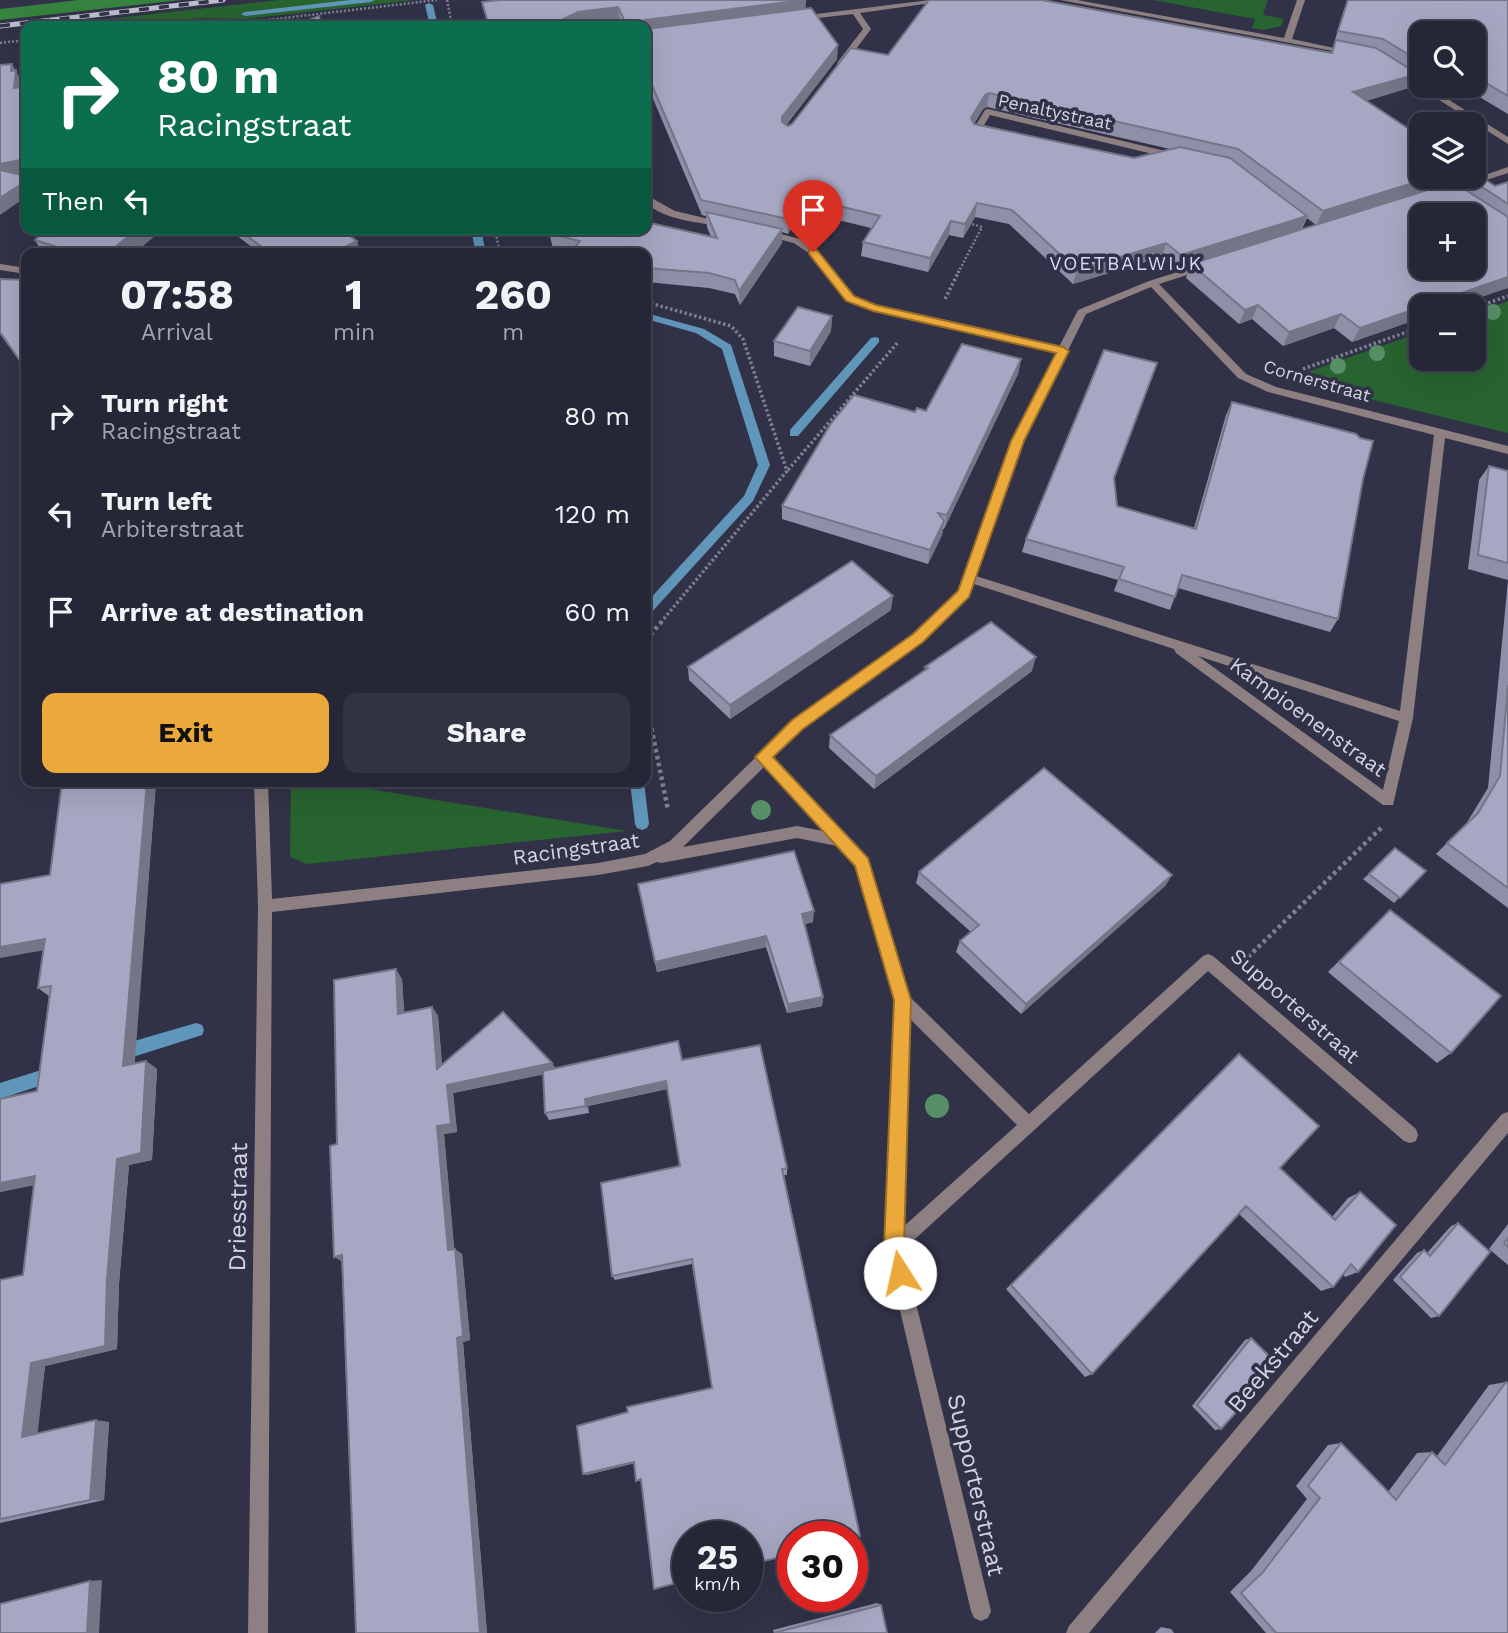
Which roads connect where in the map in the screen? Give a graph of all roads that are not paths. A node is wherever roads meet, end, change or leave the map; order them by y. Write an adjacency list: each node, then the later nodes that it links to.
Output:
1 (950, 0): 4 (street)
2 (1064, 0): 6 (street)
3 (1301, 0): 6 (street)
4 (855, 11): 5 (street); 9 (street)
5 (789, 19)
6 (1287, 41): 7 (street)
7 (1357, 53)
8 (1386, 63): 10 (street)
9 (835, 71)
10 (1409, 77)
11 (1442, 98): 13 (street)
12 (988, 136): 14 (street, Penaltystraat)
13 (1508, 141)
14 (1174, 156): 15 (street, Penaltystraat); 16 (street, Penaltystraat)
15 (1185, 158)
16 (1152, 161)
17 (1508, 170): 18 (street)
18 (1433, 194)
19 (651, 201): 20 (street)
20 (733, 226)
21 (759, 232): 26 (street)
22 (1214, 263): 25 (street, Racingstraat)
23 (0, 267): 24 (street)
24 (21, 270)
25 (1152, 283): 26 (street, Racingstraat); 27 (street, Cornerstraat)
26 (1063, 351): 29 (street, Racingstraat)
27 (1440, 433): 28 (street, Cornerstraat); 31 (street, Kampioenenstraat)
28 (1508, 450)
29 (969, 578): 30 (street, Kampioenenstraat); 32 (street, Racingstraat)
30 (1168, 641): 31 (street, Kampioenenstraat); 31 (street, Kampioenenstraat)
31 (1406, 718)
32 (763, 757): 34 (street, Supporterstraat); 35 (street, Racingstraat)
33 (261, 787): 36 (street, Driesstraat)
34 (842, 841): 35 (street); 37 (street, Supporterstraat)
35 (648, 860): 36 (street, Racingstraat)
36 (265, 906): 43 (street, Driesstraat)
37 (902, 1000): 39 (street, Supporterstraat); 41 (street, Supporterstraat)
38 (1508, 1120): 44 (street, Beekstraat)
39 (1029, 1125): 40 (street, Supporterstraat); 41 (street, Supporterstraat)
40 (1410, 1135)
41 (894, 1247): 42 (street, Supporterstraat)
42 (981, 1611)
43 (258, 1633)
44 (1076, 1633)

